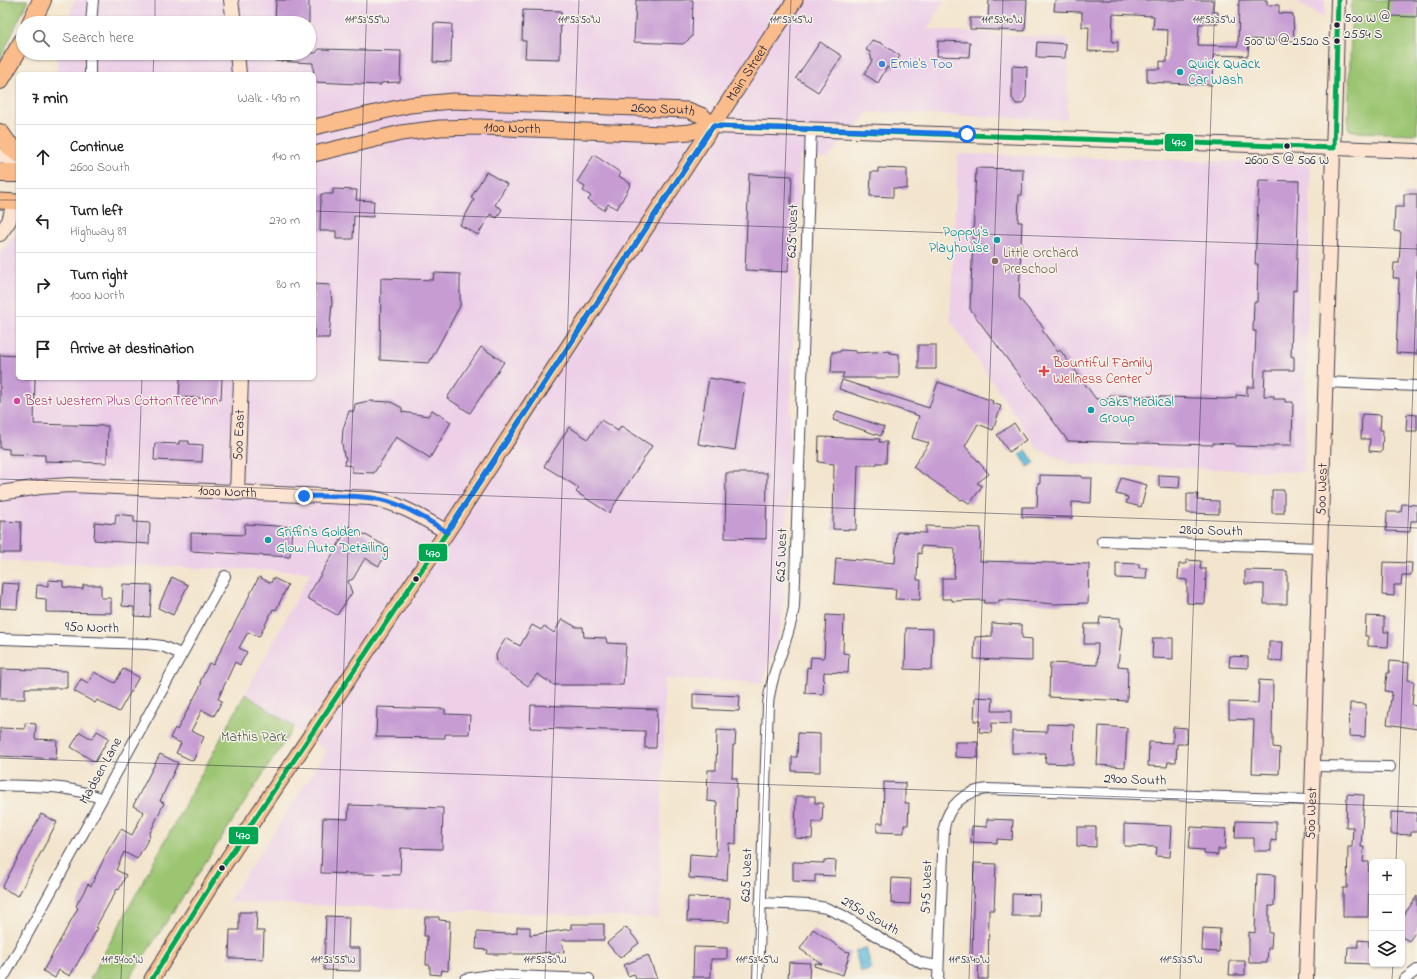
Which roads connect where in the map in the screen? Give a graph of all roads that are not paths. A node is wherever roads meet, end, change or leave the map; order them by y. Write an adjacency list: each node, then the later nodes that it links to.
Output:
1 (42, 0): 6 (highway)
2 (93, 0): 7 (street)
3 (231, 0): 8 (street)
4 (795, 0): 15 (main road, Main Street)
5 (1338, 0): 19 (street, 500 West)
6 (35, 16)
7 (92, 16)
8 (233, 16)
9 (16, 53): 14 (highway)
10 (90, 60): 12 (street)
11 (238, 60): 13 (street)
12 (90, 72)
13 (239, 72)
14 (0, 80)
15 (713, 126): 16 (main road, 2600 South); 17 (street, 2600 South); 22 (main road, 1100 North); 34 (main road, Main Street)
16 (316, 127)
17 (811, 128): 19 (street, 2600 South); 46 (street, 625 West)
18 (0, 133): 20 (highway)
19 (1334, 148): 21 (street, 2600 South); 30 (street, 500 West)
20 (16, 151)
21 (1417, 151)
22 (316, 154)
23 (0, 156): 24 (street)
24 (16, 159)
25 (0, 173): 26 (highway)
26 (16, 174)
27 (11, 202): 28 (street)
28 (0, 234)
29 (241, 380): 33 (street, 500 East)
30 (1325, 382): 31 (street); 36 (street, 500 West)
31 (1417, 386)
32 (0, 493): 33 (street, 1000 North)
33 (237, 493): 34 (street, 1000 North)
34 (447, 532): 50 (main road, Main Street)
35 (1102, 541): 36 (street, 2800 South)
36 (1320, 548): 40 (street, 500 West)
37 (224, 576): 39 (street, Madsen Lane)
38 (0, 639): 39 (street, 950 North)
39 (181, 654): 43 (street, Madsen Lane)
40 (1313, 766): 41 (street); 45 (street, 500 West)
41 (1390, 767)
42 (0, 785): 43 (street)
43 (102, 799): 49 (street, Madsen Lane)
44 (959, 800): 45 (street, 2900 South); 47 (street, 575 West)
45 (1312, 800): 54 (street, 500 West)
46 (760, 903): 47 (street, 2950 South); 52 (street, 625 West)
47 (938, 966): 53 (street, 575 West)
48 (469, 978): 51 (street)
49 (1, 979)
50 (152, 979)
51 (589, 979)
52 (758, 979)
53 (938, 979)
54 (1306, 979)

